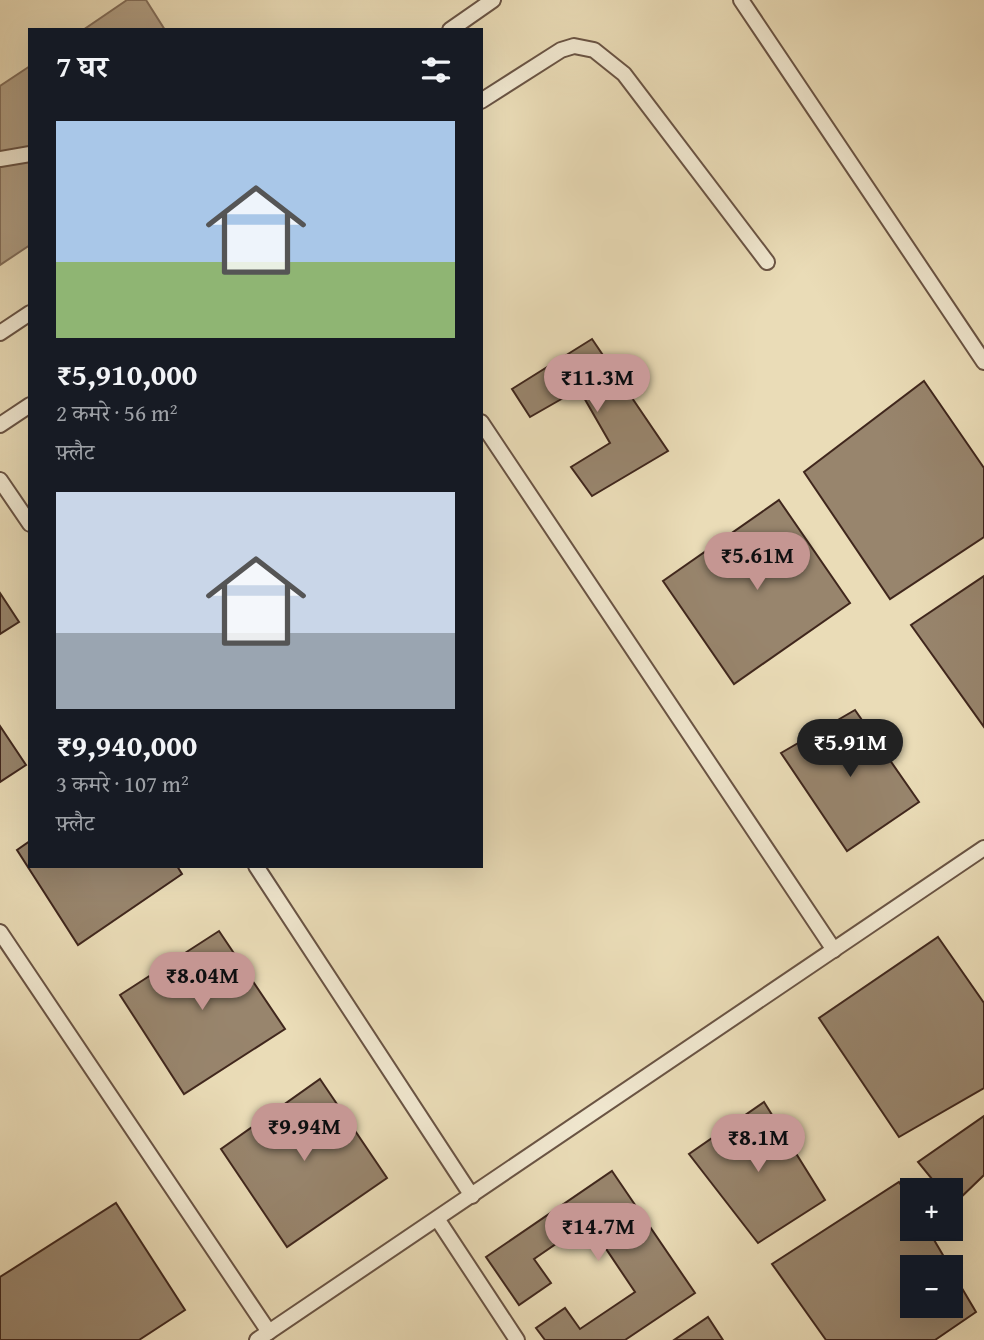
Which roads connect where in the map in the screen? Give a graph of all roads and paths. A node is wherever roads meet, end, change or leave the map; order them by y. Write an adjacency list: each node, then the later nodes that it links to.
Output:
1 (493, 0): 3 (lane)
2 (740, 0): 10 (lane)
3 (453, 28)
4 (483, 100): 7 (lane)
5 (28, 154): 6 (lane)
6 (0, 159)
7 (768, 262)
8 (28, 314): 9 (lane)
9 (0, 333)
10 (984, 362)
11 (28, 406): 12 (lane)
12 (0, 425)
13 (483, 425): 19 (lane)
14 (0, 480): 15 (lane)
15 (28, 521)
16 (984, 848): 19 (lane)
17 (257, 868): 20 (lane)
18 (0, 932): 22 (lane)
19 (834, 950): 20 (lane)
20 (472, 1196): 21 (lane)
21 (438, 1220): 22 (lane); 23 (lane)
22 (263, 1336)
23 (517, 1340)

